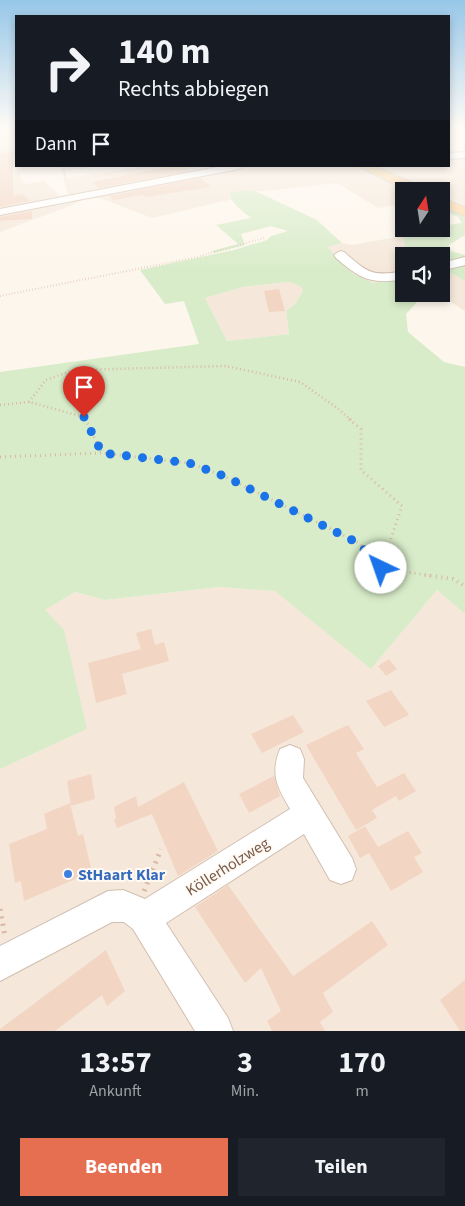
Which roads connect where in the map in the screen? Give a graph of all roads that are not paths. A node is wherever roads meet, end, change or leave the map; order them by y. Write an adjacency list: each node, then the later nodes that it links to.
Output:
1 (179, 176): 5 (street)
2 (386, 176): 3 (main road)
3 (399, 182)
4 (450, 206): 6 (main road)
5 (0, 212)
6 (465, 212)
7 (340, 255): 10 (street)
8 (465, 261): 9 (street)
9 (450, 264)
10 (395, 277)
11 (290, 759): 12 (street)
12 (309, 814): 13 (street); 14 (street, Köllerholzweg)
13 (341, 869)
14 (140, 915): 15 (street); 16 (street)
15 (0, 964)
16 (215, 1031)

